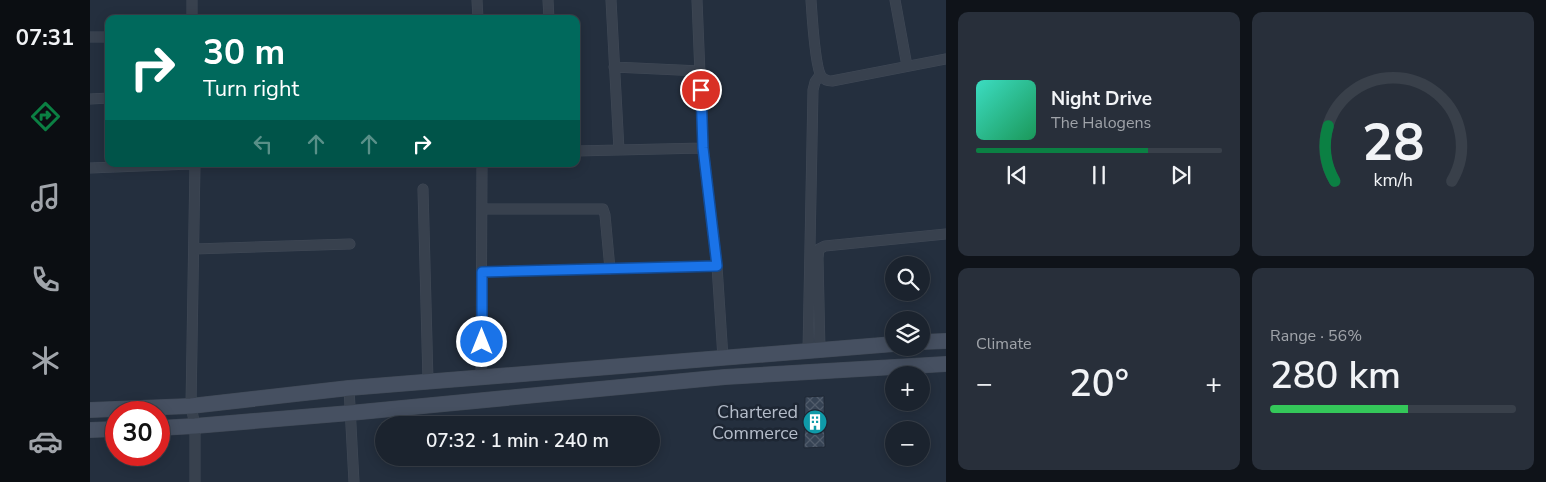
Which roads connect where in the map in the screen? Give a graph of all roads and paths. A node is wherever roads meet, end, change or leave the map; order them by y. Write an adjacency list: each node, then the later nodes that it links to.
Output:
1 (192, 0): 8 (street)
2 (477, 0): 9 (street)
3 (548, 0): 10 (street)
4 (611, 0): 15 (street)
5 (697, 0): 16 (street)
6 (810, 0): 17 (street)
7 (895, 0): 14 (street)
8 (192, 15)
9 (478, 15)
10 (549, 15)
11 (90, 37): 12 (street)
12 (105, 37)
13 (946, 59): 14 (street)
14 (906, 66): 17 (street)
15 (614, 67): 16 (street); 21 (street)
16 (700, 71): 20 (street)
17 (820, 75): 38 (street)
18 (105, 98): 19 (street)
19 (90, 99)
20 (703, 148): 21 (street); 32 (street)
21 (619, 150): 22 (street)
22 (580, 151)
23 (115, 167): 26 (street)
24 (195, 167): 31 (street)
25 (482, 167): 28 (street)
26 (90, 168)
27 (423, 189): 42 (street)
28 (482, 210): 33 (street); 34 (street)
29 (946, 234): 38 (street)
30 (350, 244): 31 (street)
31 (194, 249): 44 (street)
32 (717, 266): 33 (street); 39 (street)
33 (610, 269): 34 (street)
34 (482, 272): 41 (street)
35 (946, 341): 36 (main road)
36 (930, 342)
37 (885, 345): 38 (main road)
38 (814, 350): 39 (main road)
39 (723, 358): 41 (main road)
40 (946, 364): 46 (main road)
41 (481, 377): 42 (main road)
42 (428, 382): 43 (main road)
43 (348, 388): 44 (main road); 46 (street)
44 (191, 406): 45 (main road); 47 (street)
45 (90, 410)
46 (350, 413): 47 (main road); 52 (street)
47 (194, 426): 48 (main road); 51 (street)
48 (170, 427)
49 (105, 429): 50 (main road)
50 (90, 430)
51 (195, 482)
52 (354, 482)

